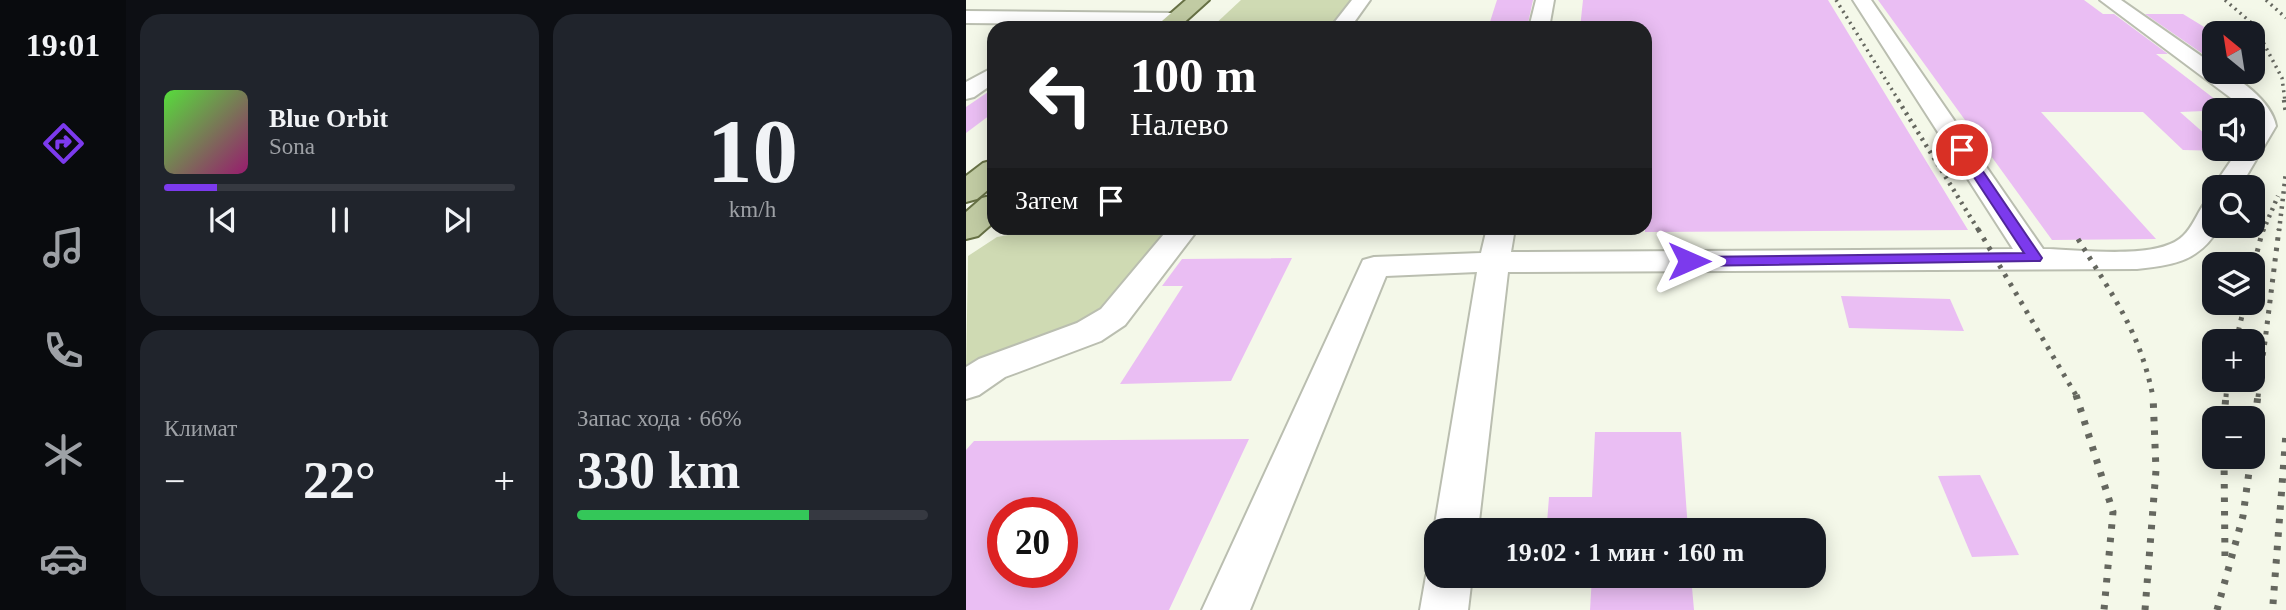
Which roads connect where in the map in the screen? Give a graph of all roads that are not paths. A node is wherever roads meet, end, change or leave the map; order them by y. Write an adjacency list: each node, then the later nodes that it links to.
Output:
1 (1362, 0): 9 (lane)
2 (1545, 0): 10 (lane)
3 (1862, 0): 19 (lane)
4 (2109, 0): 13 (lane)
5 (1208, 4): 8 (main road)
6 (966, 18): 7 (lane)
7 (1057, 21)
8 (1184, 21)
9 (1346, 21)
10 (1540, 21)
11 (987, 78): 12 (lane)
12 (966, 92)
13 (2245, 98)
14 (987, 188): 15 (main road)
15 (977, 214)
16 (2202, 229): 19 (lane)
17 (1178, 235): 20 (lane)
18 (1497, 245): 19 (lane); 21 (lane); 23 (lane)
19 (2034, 258)
20 (966, 384)
21 (1457, 518)
22 (1447, 588): 24 (lane)
23 (1226, 610)
24 (1444, 610)

